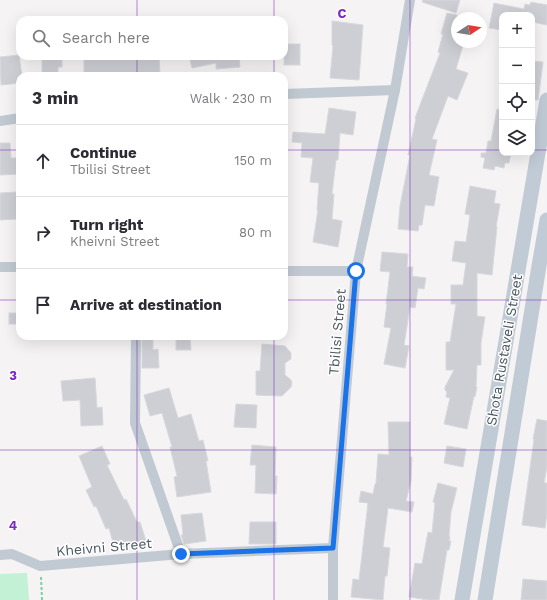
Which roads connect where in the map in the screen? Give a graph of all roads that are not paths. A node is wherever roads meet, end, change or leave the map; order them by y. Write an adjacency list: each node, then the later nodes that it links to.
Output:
1 (410, 0): 2 (street, Tbilisi Street)
2 (395, 90): 3 (street); 11 (street, Tbilisi Street)
3 (288, 94)
4 (547, 100): 17 (street, Shota Rustaveli Street)
5 (16, 118): 6 (street)
6 (0, 120)
7 (547, 220): 18 (street, Shota Rustaveli Street)
8 (0, 267): 9 (street)
9 (16, 267)
10 (288, 271): 11 (street)
11 (356, 271): 13 (street, Tbilisi Street)
12 (136, 340): 15 (street)
13 (333, 548): 15 (street, Kheivni Street); 16 (street, Tbilisi Street)
14 (0, 554): 15 (street, Kheivni Street)
15 (181, 554)
16 (333, 600)
17 (462, 600)
18 (484, 600)

